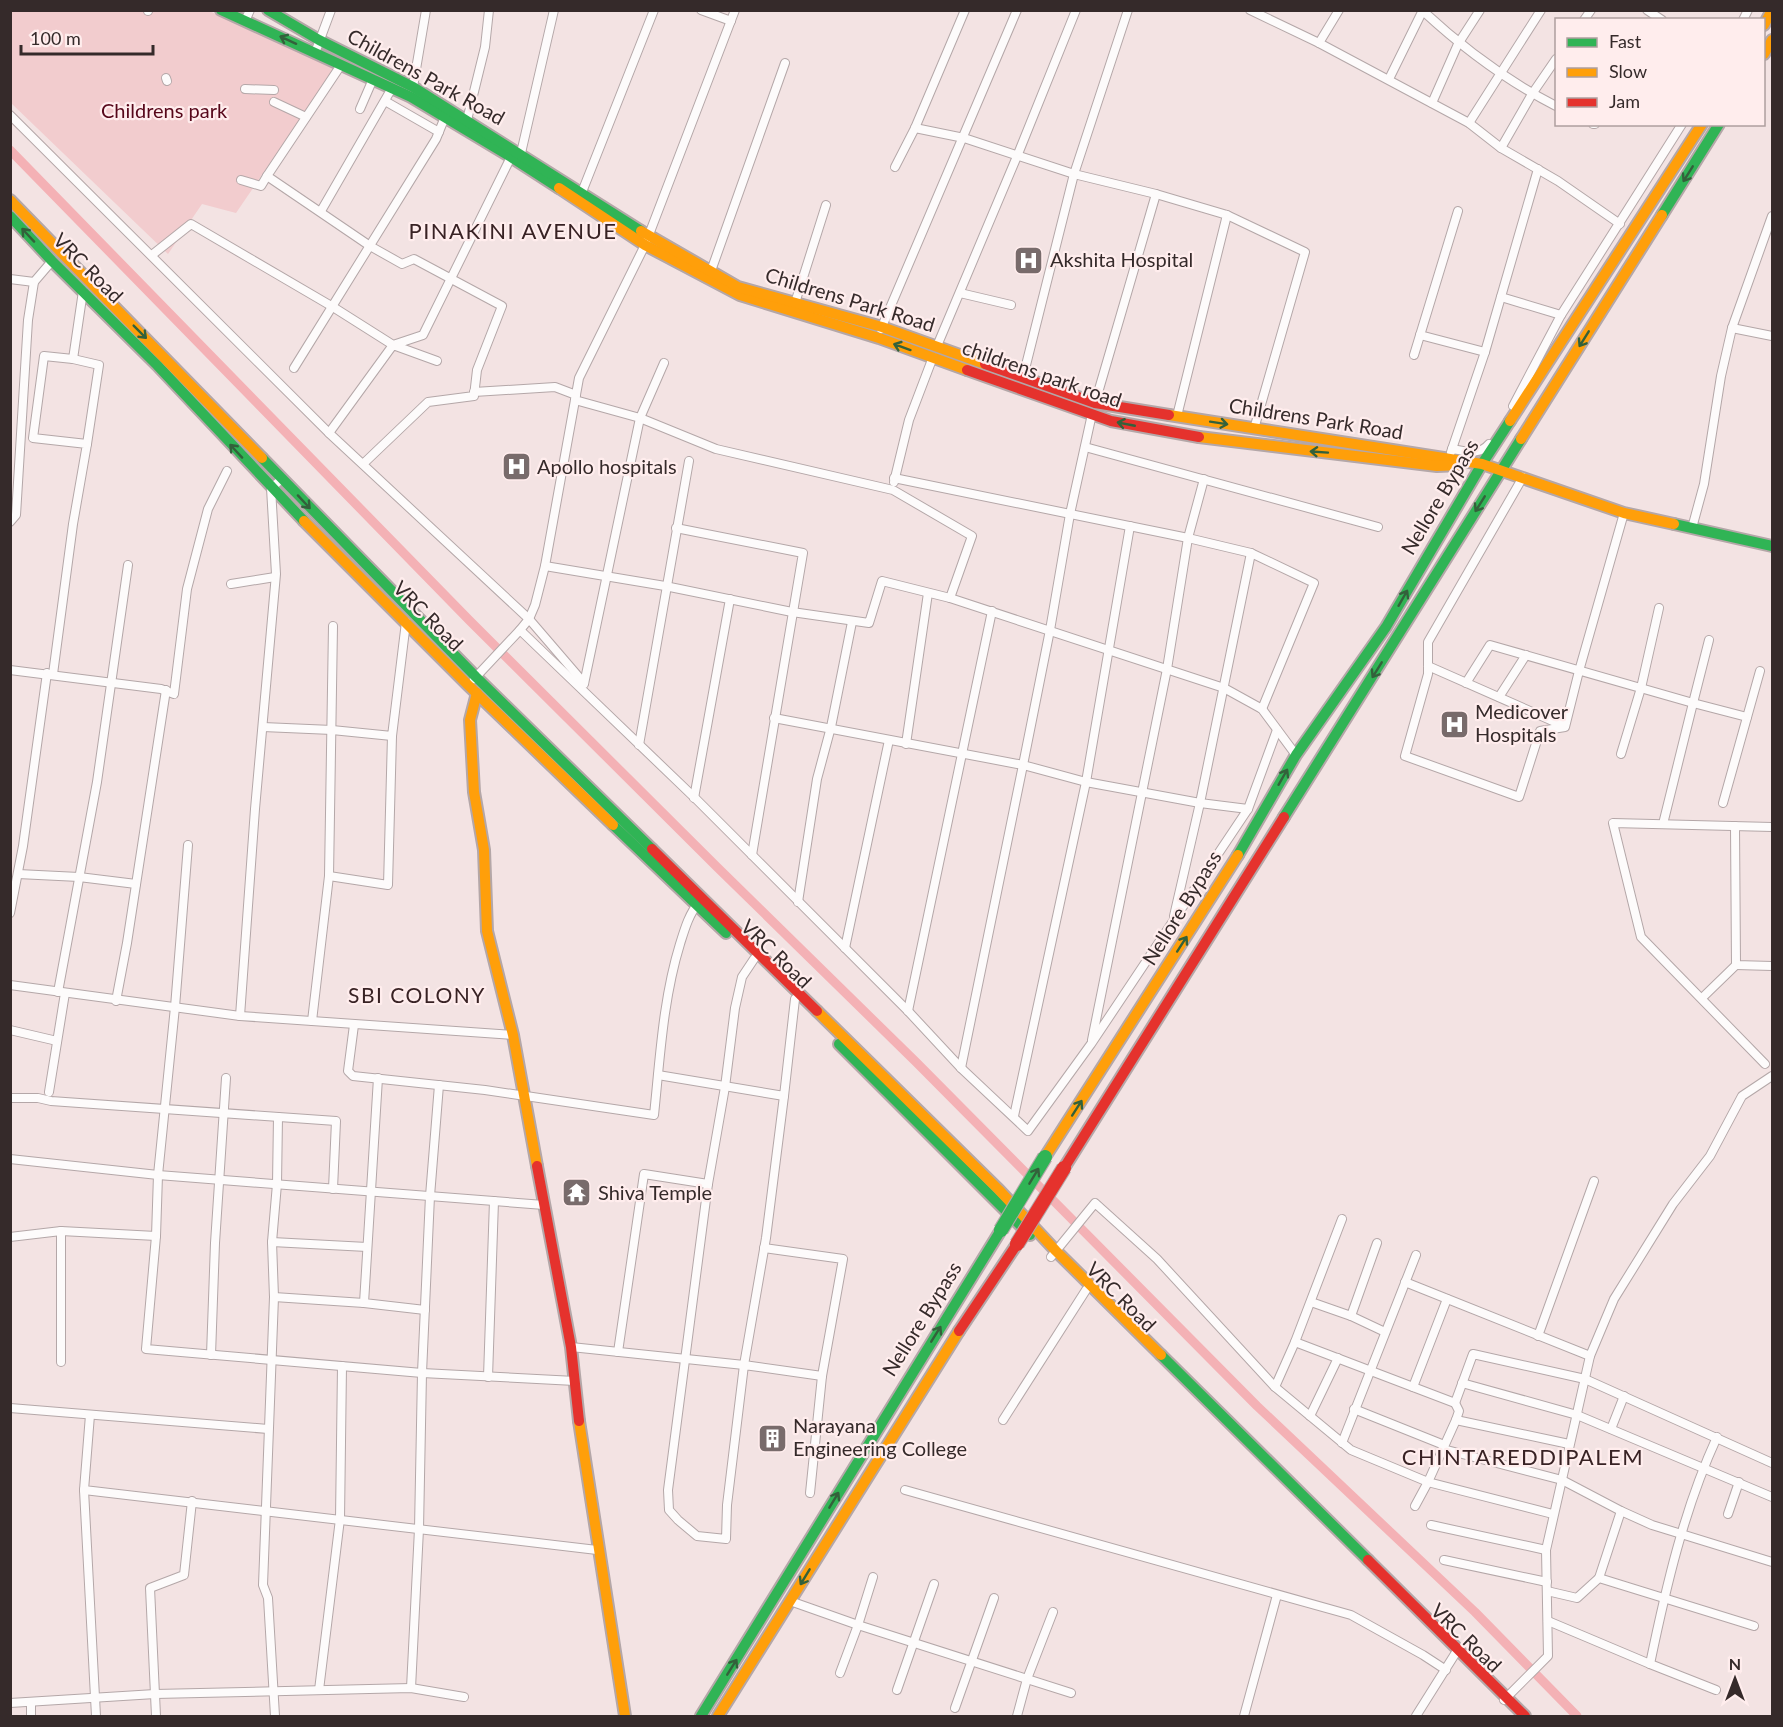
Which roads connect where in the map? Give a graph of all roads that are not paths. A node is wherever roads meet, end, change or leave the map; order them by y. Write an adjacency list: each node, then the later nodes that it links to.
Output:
1 (221, 10): 19 (main road)
2 (268, 10): 23 (main road, Childrens Park Road)
3 (331, 10): 23 (street)
4 (426, 10): 30 (street)
5 (489, 10): 43 (street)
6 (554, 10): 53 (street)
7 (654, 10): 60 (street)
8 (701, 10): 20 (street)
9 (735, 10): 20 (street)
10 (965, 10): 48 (street)
11 (1017, 10): 50 (street)
12 (1076, 10): 52 (street)
13 (1128, 10): 56 (street)
14 (1339, 10): 21 (street)
15 (1480, 10): 22 (street)
16 (1541, 10): 27 (street)
17 (1254, 11): 21 (street)
18 (1423, 11): 22 (street); 29 (street)
19 (248, 16): 23 (main road, one-way to 19)
20 (731, 21): 70 (street)
21 (1319, 43): 29 (street)
22 (1458, 44): 27 (street); 37 (street)
23 (317, 47): 26 (main road); 30 (main road, Childrens Park Road)
24 (1555, 62): 34 (street)
25 (785, 63): 74 (street)
26 (341, 65): 28 (main road); 41 (street)
27 (1502, 74): 34 (street); 44 (street)
28 (373, 79): 31 (main road); 39 (street)
29 (1389, 79): 37 (street)
30 (413, 87): 43 (main road, Childrens Park Road)
31 (392, 88): 35 (street); 42 (main road)
32 (245, 89): 33 (street)
33 (274, 90)
34 (1532, 94): 38 (street); 51 (street)
35 (385, 101): 49 (street); 65 (street)
36 (274, 102): 41 (street)
37 (1432, 103): 44 (street)
38 (1555, 105)
39 (360, 109)
40 (10, 115): 72 (street)
41 (306, 117): 57 (street)
42 (445, 117): 49 (street); 53 (main road)
43 (467, 120): 53 (main road, Childrens Park Road)
44 (1469, 123): 51 (street)
45 (1680, 126): 69 (street)
46 (1700, 126): 110 (main road, Nellore Bypass)
47 (1718, 126): 111 (main road, Nellore Bypass, one-way to 111)
48 (915, 128): 50 (street); 54 (street)
49 (439, 132): 71 (street)
50 (964, 138): 52 (street); 86 (street)
51 (1501, 148): 55 (street)
52 (1018, 154): 56 (street); 79 (street)
53 (519, 159): 59 (main road, childrens park road); 75 (street)
54 (895, 167)
55 (1538, 169): 69 (street); 80 (street)
56 (1074, 174): 61 (street); 97 (street)
57 (267, 176): 58 (street); 65 (street)
58 (241, 180)
59 (559, 183): 60 (main road, Childrens Park Road); 70 (main road, childrens park road)
60 (582, 192): 70 (main road, Childrens Park Road)
61 (1156, 194): 66 (street); 100 (street)
62 (10, 200): 116 (main road, one-way to 116)
63 (826, 205): 81 (street)
64 (1458, 210): 87 (street)
65 (321, 211): 71 (street)
66 (1227, 215): 101 (street); 103 (street)
67 (10, 216): 73 (main road, VRC Road, one-way to 67)
68 (1773, 216): 85 (street)
69 (1620, 224): 84 (street)
70 (646, 240): 74 (main road, Childrens Park Road); 86 (main road, childrens park road); 99 (street)
71 (370, 246): 75 (street); 83 (street)
72 (152, 255): 83 (street); 104 (street)
73 (52, 261): 77 (street); 78 (main road, VRC Road)
74 (711, 271): 81 (main road, Childrens Park Road)
75 (451, 278): 89 (street); 98 (street)
76 (10, 279): 77 (street)
77 (34, 282): 120 (street)
78 (82, 291): 93 (street); 116 (main road, VRC Road, one-way to 78)
79 (960, 293): 82 (street); 90 (street)
80 (1501, 297): 84 (street); 91 (street)
81 (795, 303): 86 (main road, Childrens Park Road)
82 (1011, 305)
83 (333, 307): 89 (street); 96 (street)
84 (1561, 315): 107 (street)
85 (1731, 328): 88 (street); 124 (street)
86 (881, 332): 90 (main road, childrens park road)
87 (1420, 335): 91 (street); 92 (street)
88 (1773, 336)
89 (393, 345): 94 (street); 104 (street)
90 (935, 352): 97 (main road, Childrens Park Road); 100 (main road, childrens park road); 114 (street)
91 (1485, 352): 107 (street)
92 (1414, 355)
93 (73, 359): 105 (street); 105 (street)
94 (437, 361)
95 (664, 363): 102 (street)
96 (294, 368)
97 (1023, 377): 100 (main road, Childrens Park Road)
98 (474, 392): 99 (street); 109 (street)
99 (576, 398): 102 (street); 129 (street)
100 (1093, 409): 101 (main road, Childrens Park Road); 106 (street); 107 (main road, childrens park road, one-way to 100)
101 (1177, 416): 103 (main road, Childrens Park Road, one-way to 103)
102 (640, 418): 117 (street); 130 (street)
103 (1254, 429): 107 (main road, Childrens Park Road)
104 (329, 433): 109 (street)
105 (87, 444): 154 (street)
106 (1085, 447): 115 (street); 119 (street)
107 (1448, 458): 110 (main road, childrens park road)
108 (689, 461): 123 (street)
109 (363, 464): 140 (street)
110 (1482, 464): 111 (main road); 178 (main road, Nellore Bypass, one-way to 110)
111 (1501, 470): 113 (main road); 330 (main road, Nellore Bypass, one-way to 330, bridge)
112 (227, 471): 161 (street)
113 (1523, 477): 118 (main road); 149 (street)
114 (894, 478): 117 (street); 119 (street)
115 (1204, 479): 122 (street); 125 (street)
116 (277, 483): 131 (street); 141 (main road, VRC Road); 157 (main road, one-way to 157)
117 (894, 490): 135 (street)
118 (1624, 513): 124 (main road); 152 (street)
119 (1070, 514): 121 (street); 145 (street)
120 (10, 522)
121 (1130, 526): 125 (street); 147 (street)
122 (1378, 527)
123 (676, 528): 133 (street); 139 (street)
124 (1692, 528): 126 (main road)
125 (1188, 538): 127 (street); 150 (street)
126 (1773, 546)
127 (1251, 553): 159 (street); 164 (street)
128 (128, 565): 155 (street)
129 (545, 566): 130 (street); 140 (street)
130 (608, 577): 133 (street); 158 (street)
131 (275, 578): 132 (street); 168 (street)
132 (231, 584)
133 (665, 586): 136 (street); 175 (street)
134 (928, 593): 135 (street); 142 (street); 174 (street)
135 (950, 598): 138 (street)
136 (730, 600): 139 (street); 182 (street)
137 (1659, 608): 160 (street)
138 (992, 611): 145 (street); 177 (street)
139 (792, 612): 142 (street); 166 (street)
140 (529, 619): 144 (street); 158 (street)
141 (406, 620): 157 (main road, VRC Road); 172 (street)
142 (852, 622): 169 (street)
143 (333, 626): 170 (street)
144 (520, 630): 157 (street); 158 (street)
145 (1050, 630): 147 (street); 179 (street)
146 (1709, 640): 163 (street)
147 (1108, 650): 150 (street); 180 (street)
148 (1526, 655): 152 (street); 156 (street); 162 (street)
149 (1428, 666): 156 (street); 167 (street)
150 (1167, 669): 159 (street); 181 (street)
151 (10, 670): 154 (street)
152 (1579, 671): 160 (street); 167 (street)
153 (1760, 671): 165 (street)
154 (50, 674): 155 (street); 191 (street)
155 (111, 682): 161 (street); 193 (street)
156 (1466, 683): 162 (street)
157 (474, 685): 195 (main road, VRC Road); 214 (main road)
158 (584, 687): 175 (street)
159 (1224, 688): 164 (street); 183 (street)
160 (1641, 688): 163 (street); 176 (street)
161 (166, 690): 194 (street)
162 (1499, 697): 167 (street)
163 (1694, 703): 165 (street); 186 (street)
164 (1262, 709): 171 (street)
165 (1747, 717): 184 (street)
166 (774, 718): 169 (street); 190 (street)
167 (1565, 727)
168 (263, 728): 170 (street); 210 (street)
169 (831, 728): 173 (street); 196 (street)
170 (332, 730): 172 (street); 192 (street)
171 (1277, 730): 178 (street); 185 (street)
172 (392, 736): 192 (street)
173 (889, 740): 174 (street); 199 (street)
174 (906, 744): 177 (street)
175 (639, 745): 182 (street)
176 (1621, 754)
177 (962, 755): 179 (street); 209 (street)
178 (1296, 755): 360 (main road, Nellore Bypass, one-way to 178, bridge)
179 (1023, 765): 180 (street); 218 (street)
180 (1086, 782): 181 (street); 231 (street)
181 (1143, 792): 183 (street); 216 (street)
182 (694, 798): 190 (street)
183 (1200, 803): 185 (street); 198 (street)
184 (1723, 803)
185 (1248, 809): 198 (street)
186 (1663, 824): 187 (street); 205 (street)
187 (1735, 826): 188 (street); 201 (street)
188 (1773, 827)
189 (188, 845): 208 (street)
190 (752, 855): 196 (street)
191 (18, 874): 193 (street); 197 (street)
192 (329, 876): 211 (street)
193 (79, 877): 194 (street); 204 (street)
194 (136, 884): 207 (street)
195 (700, 901): 200 (main road, VRC Road); 219 (street); 252 (main road)
196 (798, 902): 199 (street)
197 (10, 913)
198 (1173, 921): 216 (street)
199 (845, 948): 209 (street)
200 (754, 959): 206 (main road, VRC Road); 224 (street)
201 (1736, 965): 202 (street); 205 (street)
202 (1773, 966)
203 (10, 985): 204 (street)
204 (62, 992): 207 (street); 215 (street)
205 (1702, 998): 217 (street)
206 (795, 999): 227 (street); 252 (main road, VRC Road)
207 (116, 1001): 208 (street)
208 (175, 1007): 210 (street); 229 (street)
209 (908, 1011): 218 (street)
210 (240, 1016): 211 (street)
211 (312, 1021): 212 (street)
212 (354, 1024): 214 (street); 222 (street)
213 (10, 1030): 215 (street)
214 (513, 1035): 226 (main road)
215 (57, 1041): 225 (street)
216 (1092, 1044): 231 (street)
217 (1765, 1064)
218 (961, 1068): 231 (street)
219 (658, 1075): 224 (street); 226 (street)
220 (1773, 1076): 268 (street)
221 (226, 1078): 230 (street)
222 (378, 1078): 223 (street); 240 (street)
223 (439, 1085): 226 (street); 241 (street)
224 (725, 1087): 227 (street); 238 (street)
225 (50, 1092)
226 (524, 1096): 243 (main road)
227 (784, 1096): 251 (street)
228 (10, 1098): 229 (street)
229 (165, 1110): 230 (street); 234 (street)
230 (225, 1114): 232 (street); 235 (street)
231 (1014, 1116)
232 (278, 1117): 237 (street); 239 (street)
233 (10, 1159): 234 (street)
234 (158, 1175): 235 (street); 246 (street)
235 (220, 1180): 237 (street); 267 (street)
236 (1594, 1181): 263 (street)
237 (277, 1184): 239 (street); 248 (street)
238 (708, 1185): 266 (street); 271 (street)
239 (333, 1189): 240 (street)
240 (370, 1192): 241 (street); 250 (street)
241 (430, 1196): 242 (street); 260 (street)
242 (494, 1201): 243 (street); 278 (street)
243 (544, 1205): 265 (main road)
244 (1342, 1219): 258 (street)
245 (61, 1231): 246 (street); 247 (street); 272 (street)
246 (156, 1236): 267 (street)
247 (10, 1237)
248 (272, 1242): 250 (street); 256 (street)
249 (1377, 1243): 261 (street)
250 (367, 1247): 259 (street)
251 (764, 1248): 273 (street); 277 (street)
252 (1053, 1254): 255 (main road, VRC Road); 282 (street); 351 (main road)
253 (1416, 1255): 254 (street)
254 (1405, 1282): 257 (street); 262 (street)
255 (1086, 1290): 291 (street); 336 (main road, VRC Road)
256 (274, 1297): 259 (street); 270 (street)
257 (1447, 1299): 263 (street); 283 (street)
258 (1311, 1302): 261 (street); 264 (street)
259 (364, 1303): 260 (street)
260 (425, 1310): 276 (street)
261 (1351, 1316): 262 (street)
262 (1385, 1332): 275 (street)
263 (1538, 1336): 268 (street)
264 (1295, 1342): 269 (street); 282 (street)
265 (571, 1347): 266 (street); 280 (main road)
266 (618, 1353): 271 (street)
267 (211, 1355): 270 (street)
268 (1590, 1356): 279 (street)
269 (1338, 1358): 275 (street); 290 (street)
270 (271, 1360): 274 (street); 293 (street)
271 (686, 1360): 273 (street); 273 (street)
272 (61, 1362)
273 (744, 1365): 277 (street)
274 (342, 1366): 276 (street); 314 (street)
275 (1370, 1371): 283 (street); 287 (street)
276 (422, 1373): 278 (street); 316 (street)
277 (822, 1376): 306 (street)
278 (488, 1377): 280 (street)
279 (1585, 1379): 281 (street); 284 (street); 289 (street)
280 (575, 1381): 318 (main road)
281 (1462, 1383): 285 (street); 289 (street)
282 (1275, 1387): 290 (street)
283 (1413, 1387): 285 (street)
284 (1624, 1396): 294 (street); 295 (street)
285 (1455, 1403): 292 (street)
286 (10, 1408): 288 (street)
287 (1354, 1409): 296 (street); 298 (street)
288 (90, 1415): 293 (street); 304 (street)
289 (1577, 1415): 294 (street); 297 (street)
290 (1310, 1416): 296 (street)
291 (1003, 1420)
292 (1456, 1420): 297 (street); 298 (street)
293 (268, 1429): 310 (street)
294 (1611, 1429): 300 (street)
295 (1717, 1437): 299 (street); 300 (street)
296 (1342, 1443): 302 (street)
297 (1569, 1444): 301 (street)
298 (1443, 1447): 301 (street); 302 (street)
299 (1773, 1462)
300 (1703, 1467): 303 (street); 317 (street)
301 (1562, 1480): 311 (street); 312 (street)
302 (1428, 1482): 309 (street); 312 (street)
303 (1739, 1482): 307 (street); 313 (street)
304 (84, 1490): 308 (street); 349 (street)
305 (905, 1490): 327 (street)
306 (810, 1493)
307 (1773, 1497)
308 (192, 1501): 310 (street); 348 (street)
309 (1415, 1506)
310 (265, 1510): 314 (street); 346 (street)
311 (1621, 1511): 317 (street); 323 (street)
312 (1553, 1514): 319 (street)
313 (1728, 1514)
314 (340, 1519): 316 (street); 343 (street)
315 (1431, 1525): 319 (street)
316 (419, 1529): 318 (street); 342 (street)
317 (1682, 1535): 321 (street); 328 (street)
318 (597, 1550): 359 (main road)
319 (1546, 1550): 324 (street)
320 (1444, 1560): 324 (street)
321 (1773, 1562)
322 (873, 1577): 333 (street)
323 (1599, 1578): 326 (street); 328 (street)
324 (1547, 1582): 326 (street)
325 (934, 1584): 335 (street)
326 (1547, 1592): 332 (street)
327 (1277, 1594): 339 (street); 363 (street)
328 (1664, 1597): 334 (street); 338 (street)
329 (994, 1598): 337 (street)
330 (790, 1601): 333 (street); 361 (main road, Nellore Bypass)
331 (1053, 1612): 341 (street)
332 (1548, 1621): 338 (street); 351 (street)
333 (858, 1625): 335 (street); 340 (street)
334 (1754, 1626)
335 (914, 1643): 337 (street); 344 (street)
336 (1455, 1654): 339 (street); 351 (main road, VRC Road)
337 (972, 1661): 341 (street); 354 (street)
338 (1650, 1665): 345 (street)
339 (1446, 1670): 364 (street)
340 (840, 1673)
341 (1028, 1679): 347 (street); 362 (street)
342 (411, 1688): 343 (street); 350 (street)
343 (319, 1690): 346 (street)
344 (897, 1690)
345 (1716, 1690)
346 (275, 1691): 348 (street); 358 (street)
347 (1071, 1693)
348 (155, 1694): 349 (street); 357 (street)
349 (95, 1698): 352 (street); 356 (street)
350 (464, 1698)
351 (1504, 1700): 365 (main road, VRC Road); 366 (main road)
352 (31, 1702): 353 (street); 355 (street)
353 (10, 1703)
354 (955, 1708)
355 (32, 1716)
356 (96, 1716)
357 (156, 1716)
358 (275, 1716)
359 (625, 1716)
360 (701, 1716)
361 (718, 1716)
362 (1017, 1716)
363 (1244, 1716)
364 (1416, 1716)
365 (1518, 1716)
366 (1525, 1716)

